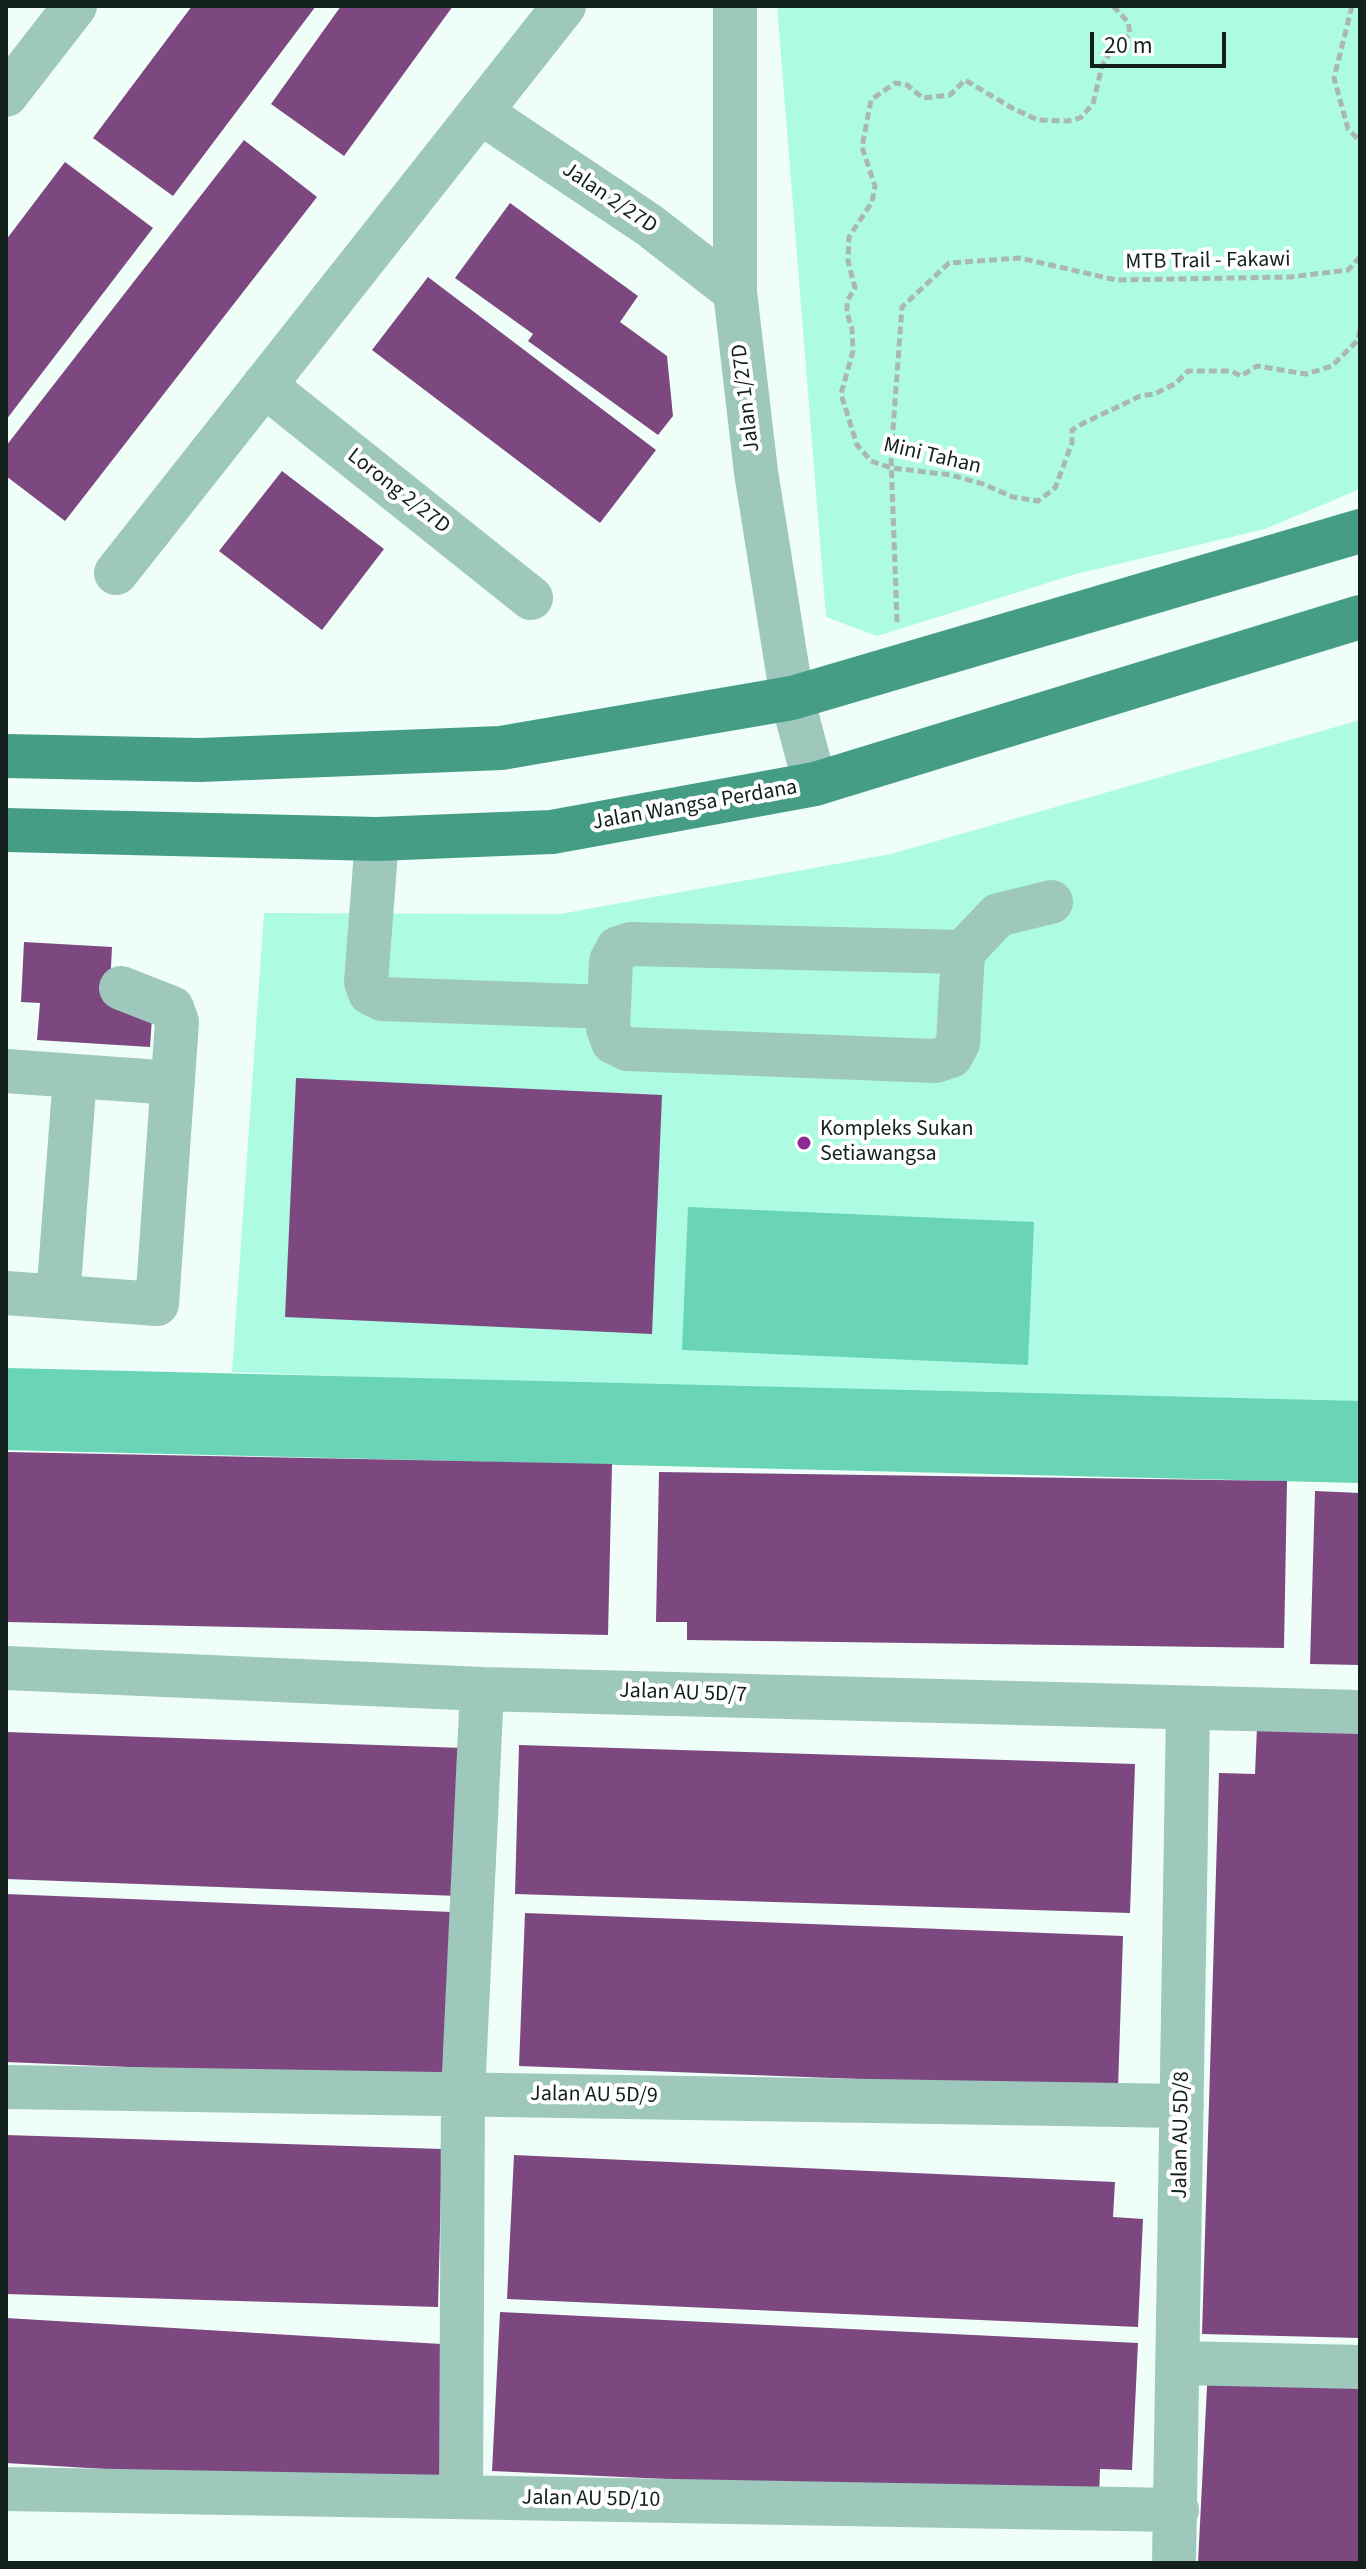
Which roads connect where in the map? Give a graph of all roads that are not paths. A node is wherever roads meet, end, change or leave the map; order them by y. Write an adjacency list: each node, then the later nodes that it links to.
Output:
1 (75, 6): 4 (street)
2 (564, 6): 5 (street)
3 (735, 6): 6 (street, Jalan 1/27D)
4 (6, 95)
5 (480, 112): 6 (street, Jalan 2/27D); 7 (street)
6 (735, 292): 12 (street, Jalan 1/27D)
7 (264, 385): 9 (street); 10 (street, Lorong 2/27D)
8 (1360, 531): 12 (main road)
9 (116, 573)
10 (531, 598)
11 (1360, 617): 14 (main road, Jalan Wangsa Perdana)
12 (792, 698): 13 (main road); 14 (street, Jalan 1/27D)
13 (6, 756)
14 (815, 784): 16 (main road, Jalan Wangsa Perdana)
15 (6, 830): 16 (main road, Jalan Wangsa Perdana)
16 (377, 839): 20 (street)
17 (1051, 902): 18 (street)
18 (963, 952): 20 (street); 20 (street)
19 (121, 988): 23 (street)
20 (608, 1007)
21 (6, 1071): 22 (street)
22 (75, 1077): 23 (street); 25 (street)
23 (173, 1083): 25 (street)
24 (6, 1293): 25 (street)
25 (58, 1297)
26 (6, 1668): 27 (street, Jalan AU 5D/7)
27 (482, 1689): 28 (street, Jalan AU 5D/7); 31 (street)
28 (1188, 1708): 29 (street, Jalan AU 5D/7); 32 (street, Jalan AU 5D/8)
29 (1360, 1712)
30 (6, 2087): 31 (street, Jalan AU 5D/9)
31 (463, 2094): 32 (street, Jalan AU 5D/9); 36 (street)
32 (1182, 2106): 33 (street, Jalan AU 5D/8)
33 (1179, 2363): 34 (street); 37 (street, Jalan AU 5D/8)
34 (1360, 2367)
35 (6, 2489): 36 (street, Jalan AU 5D/10)
36 (461, 2497): 37 (street, Jalan AU 5D/10)
37 (1177, 2510): 38 (street, Jalan AU 5D/8)
38 (1174, 2563)

